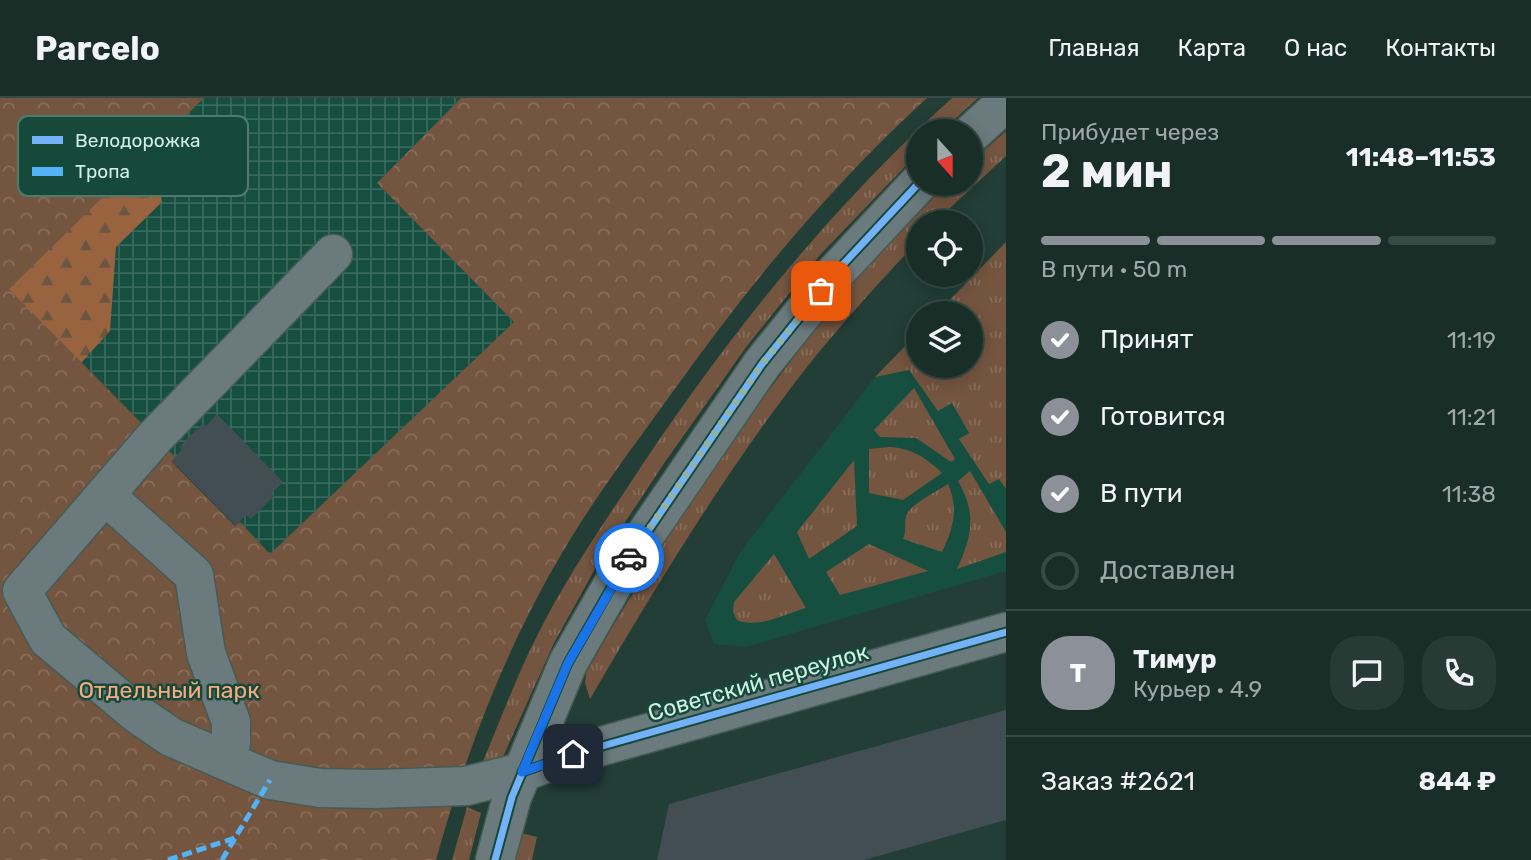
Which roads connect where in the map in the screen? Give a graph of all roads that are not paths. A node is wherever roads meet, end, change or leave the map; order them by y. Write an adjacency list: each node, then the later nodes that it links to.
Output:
1 (1006, 102): 2 (street)
2 (984, 122)
3 (907, 196): 8 (street)
4 (333, 254): 5 (street)
5 (105, 495): 7 (street); 7 (street, Советский переулок)
6 (1006, 632): 8 (street, Советский переулок)
7 (224, 760): 8 (street, Советский переулок)
8 (522, 772): 9 (street)
9 (495, 860)

